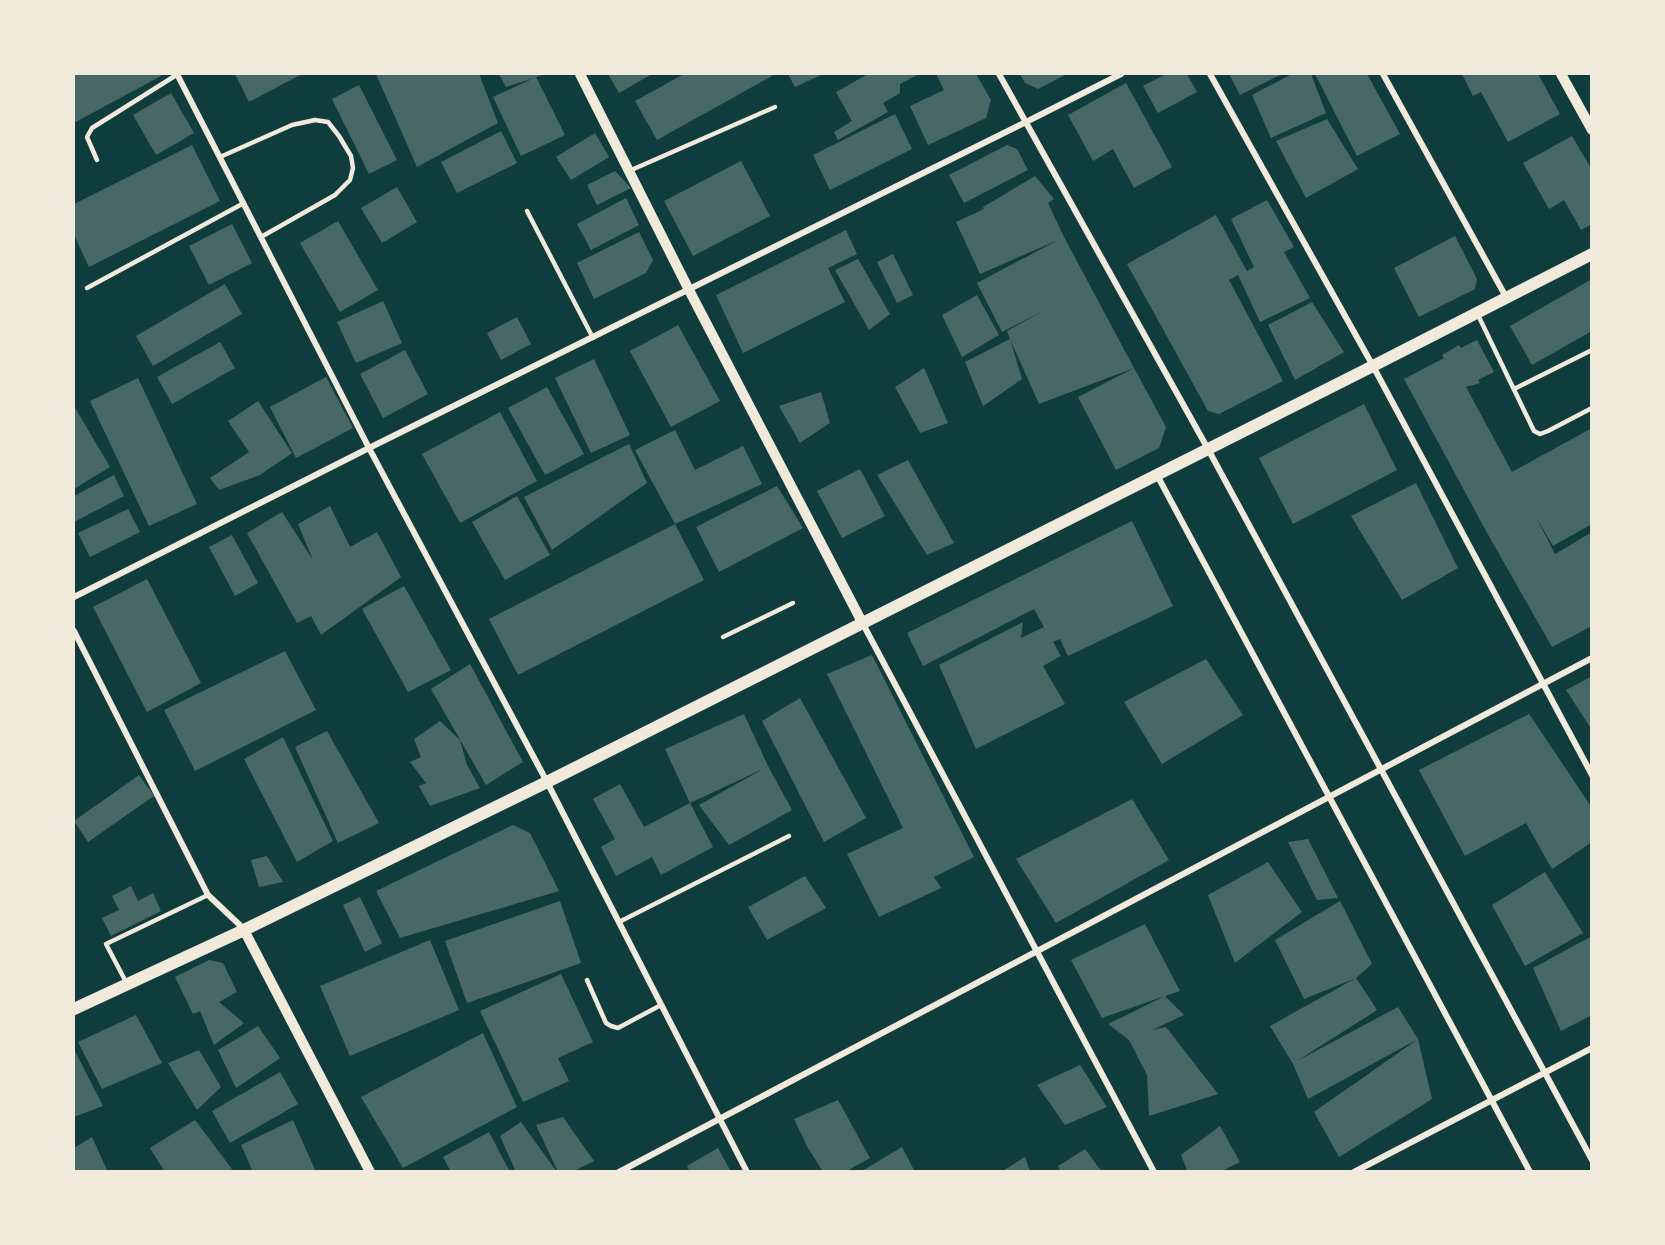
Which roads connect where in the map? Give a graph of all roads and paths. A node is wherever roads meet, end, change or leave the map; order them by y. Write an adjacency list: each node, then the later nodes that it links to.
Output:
1 (177, 74): 11 (street); 12 (lane)
2 (579, 74): 13 (street)
3 (999, 74): 9 (street)
4 (1121, 74): 9 (street)
5 (1210, 74): 24 (street)
6 (1383, 74): 20 (street)
7 (1561, 74): 10 (street)
8 (775, 107): 13 (lane)
9 (1026, 123): 19 (street); 28 (street)
10 (1592, 130)
11 (220, 158): 14 (street); 16 (lane)
12 (97, 160)
13 (629, 171): 19 (street)
14 (244, 203): 16 (street); 18 (lane)
15 (527, 211): 22 (lane)
16 (261, 237): 27 (street)
17 (1592, 254): 20 (main road)
18 (87, 288)
19 (690, 290): 22 (street); 32 (street)
20 (1506, 297): 21 (main road)
21 (1477, 312): 24 (main road); 25 (lane)
22 (593, 338): 27 (street)
23 (1592, 350): 25 (lane)
24 (1373, 366): 28 (main road); 36 (street)
25 (1514, 389): 26 (lane)
26 (1592, 408)
27 (369, 448): 30 (street); 39 (street)
28 (1208, 449): 29 (main road); 37 (street)
29 (1158, 475): 32 (main road); 40 (street)
30 (74, 597)
31 (793, 603): 34 (lane)
32 (863, 624): 39 (main road); 45 (street)
33 (74, 631): 42 (street)
34 (723, 637)
35 (1592, 658): 36 (street)
36 (1543, 684): 37 (street); 38 (street)
37 (1381, 769): 40 (street); 51 (street)
38 (1592, 776)
39 (547, 782): 43 (street); 44 (main road)
40 (1329, 797): 45 (street); 52 (street)
41 (789, 836): 43 (lane)
42 (208, 896): 44 (street); 47 (lane)
43 (619, 922): 48 (street)
44 (244, 930): 47 (main road); 55 (street)
45 (1037, 951): 53 (street); 58 (street)
46 (587, 980): 48 (lane)
47 (127, 984): 49 (main road)
48 (661, 1005): 53 (street)
49 (74, 1009)
50 (1592, 1048): 51 (street)
51 (1544, 1073): 52 (street); 54 (street)
52 (1491, 1100): 59 (street); 60 (street)
53 (720, 1119): 56 (street); 57 (street)
54 (1592, 1160)
55 (370, 1172)
56 (619, 1172)
57 (747, 1172)
58 (1154, 1172)
59 (1354, 1172)
60 (1530, 1172)

